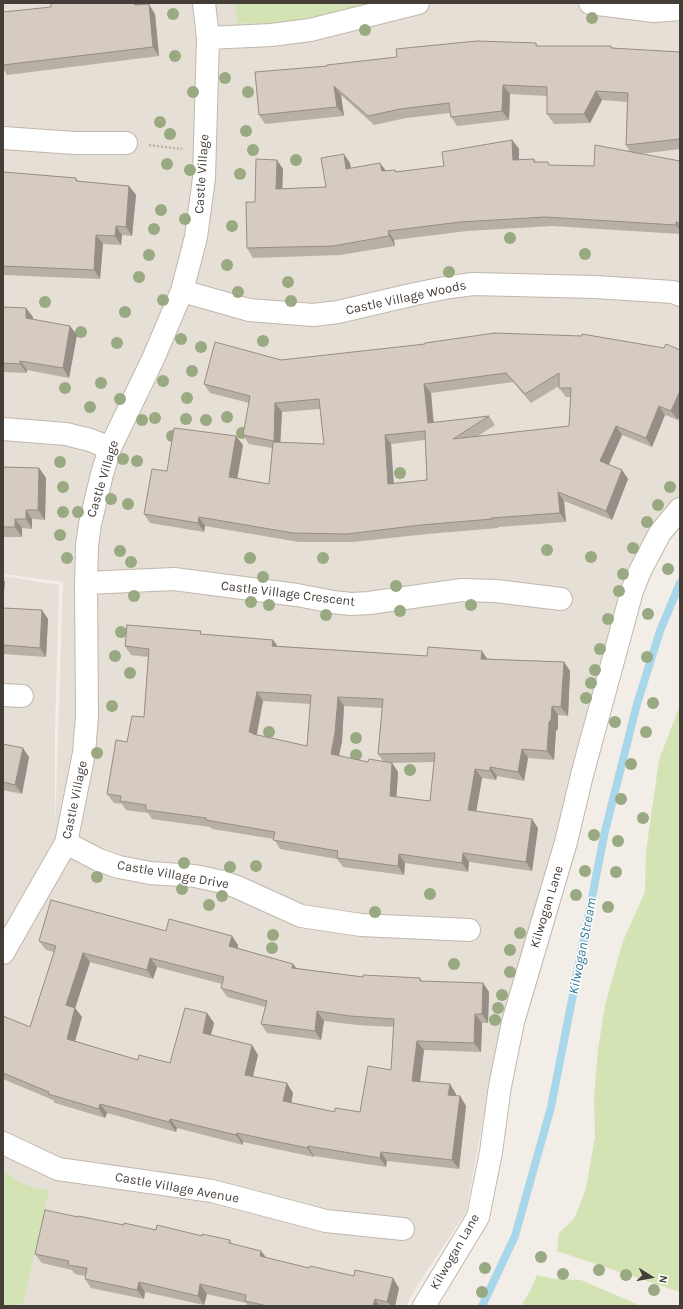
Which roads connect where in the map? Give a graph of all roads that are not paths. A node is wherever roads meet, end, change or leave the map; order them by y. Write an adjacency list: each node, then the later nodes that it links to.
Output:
1 (204, 3): 5 (street, Castle Village)
2 (418, 3): 5 (street)
3 (590, 3): 4 (street)
4 (680, 9)
5 (208, 38): 8 (street, Castle Village)
6 (3, 138): 7 (street)
7 (126, 143)
8 (182, 291): 9 (street, Castle Village Woods); 11 (street, Castle Village)
9 (680, 294)
10 (3, 429): 11 (street)
11 (110, 448): 13 (street, Castle Village)
12 (680, 509): 20 (street, Kilwogan Lane)
13 (86, 583): 14 (street, Castle Village Crescent); 15 (street, Castle Village)
14 (561, 599)
15 (66, 843): 16 (street, Castle Village Drive); 17 (street, Castle Village)
16 (469, 930)
17 (3, 953)
18 (3, 1143): 19 (street, Castle Village Avenue)
19 (403, 1229)
20 (424, 1306)

